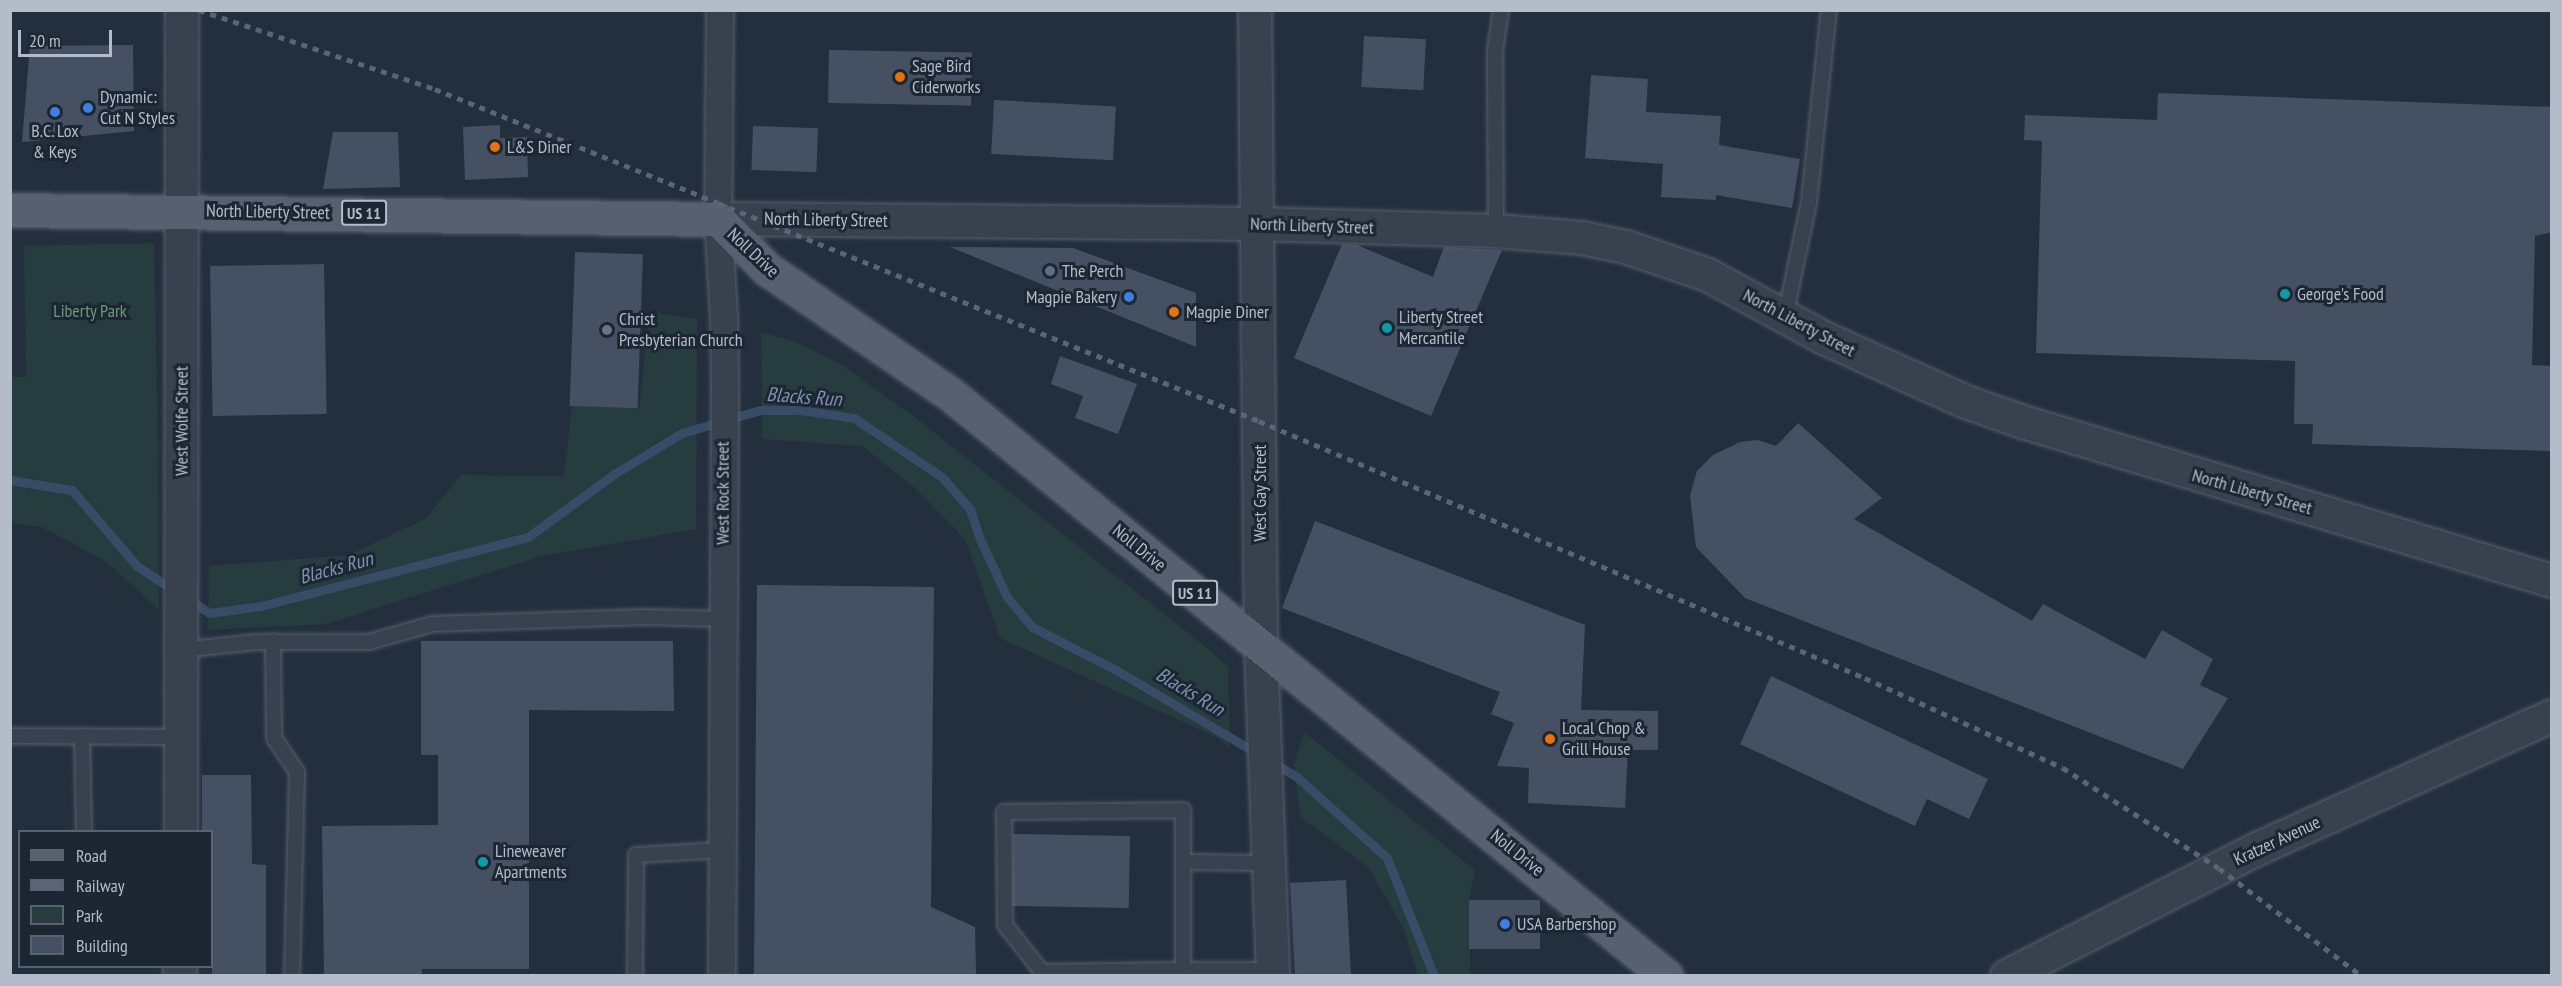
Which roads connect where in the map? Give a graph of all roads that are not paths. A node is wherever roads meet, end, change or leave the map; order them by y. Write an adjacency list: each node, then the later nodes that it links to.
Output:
1 (182, 10): 7 (street, West Wolfe Street)
2 (720, 10): 8 (street, West Rock Street)
3 (1255, 10): 9 (street, West Gay Street)
4 (1501, 10): 10 (lane)
5 (1829, 10): 11 (lane)
6 (10, 210): 7 (main road, North Liberty Street / US 11)
7 (182, 210): 8 (main road, North Liberty Street / US 11); 16 (street, West Wolfe Street)
8 (718, 219): 9 (street, North Liberty Street); 13 (street, West Rock Street); 15 (main road, Noll Drive / US 11)
9 (1258, 224): 10 (street, North Liberty Street); 15 (street, West Gay Street)
10 (1496, 231): 11 (street, North Liberty Street)
11 (1785, 317): 12 (street, North Liberty Street)
12 (2552, 581)
13 (723, 618): 14 (lane); 23 (street, West Rock Street)
14 (273, 641): 16 (lane); 29 (lane)
15 (1261, 646): 25 (street, West Gay Street); 32 (main road, Noll Drive / US 11)
16 (181, 650): 20 (street, West Wolfe Street)
17 (2552, 716): 33 (street, Kratzer Avenue)
18 (10, 736): 19 (lane)
19 (82, 736): 20 (lane); 21 (lane)
20 (181, 737): 22 (street, West Wolfe Street)
21 (84, 830)
22 (180, 830)
23 (723, 850): 30 (lane); 31 (street, West Rock Street)
24 (1183, 862): 25 (lane); 26 (lane); 28 (lane)
25 (1270, 862): 27 (street, West Gay Street)
26 (1183, 973): 27 (lane); 28 (lane)
27 (1273, 973)
28 (1042, 974)
29 (292, 975)
30 (635, 975)
31 (722, 975)
32 (1666, 975)
33 (2007, 975)

